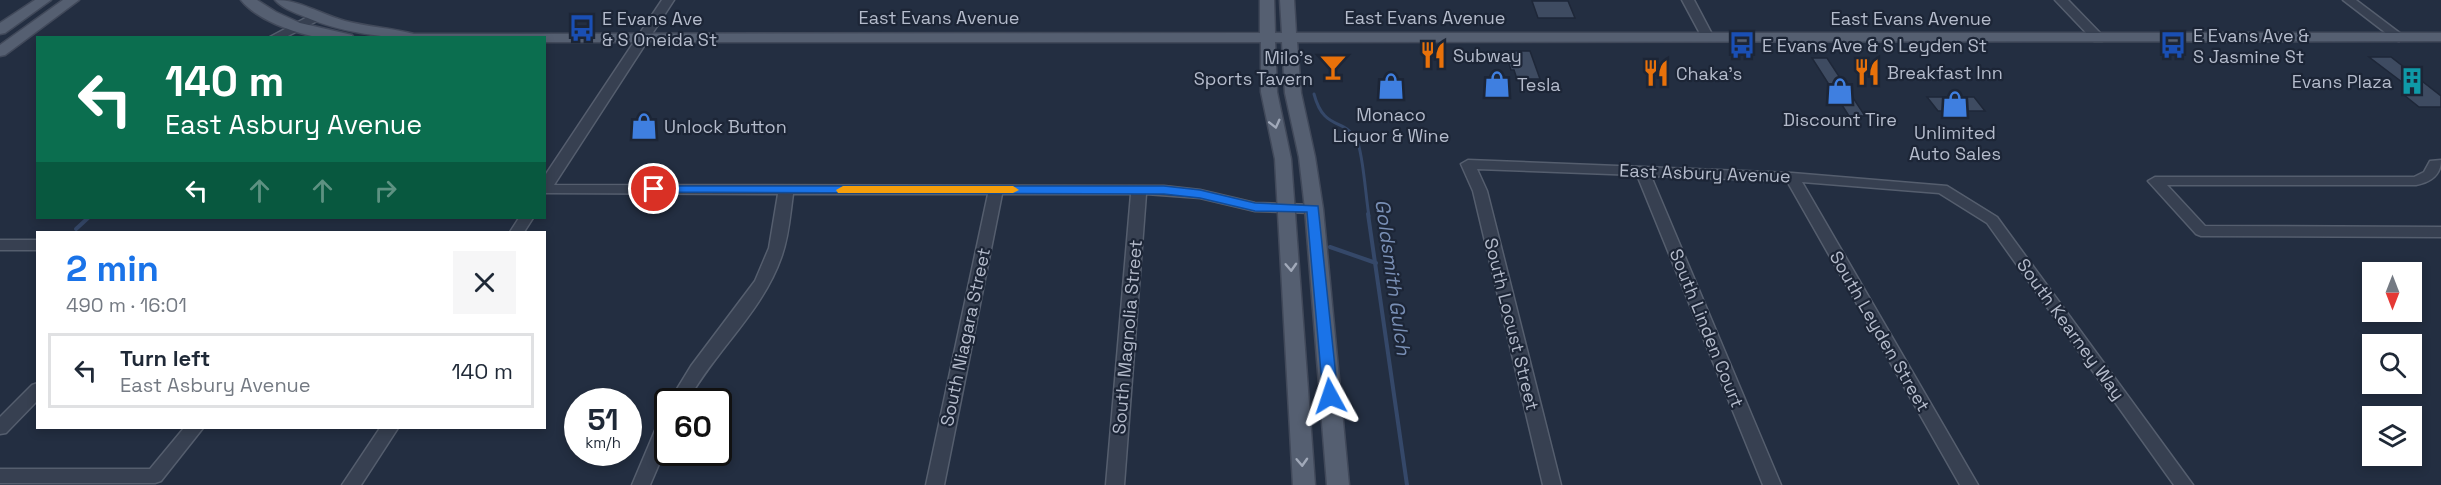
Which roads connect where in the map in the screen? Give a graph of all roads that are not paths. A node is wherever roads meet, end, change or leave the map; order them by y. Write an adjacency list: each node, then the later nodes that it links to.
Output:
1 (44, 0): 13 (main road)
2 (72, 0): 25 (main road)
3 (248, 0): 12 (main road)
4 (282, 0): 11 (main road, East Evans Avenue)
5 (668, 0): 18 (street)
6 (1267, 0): 19 (main road)
7 (1287, 0): 20 (main road)
8 (1688, 0): 23 (street)
9 (2061, 0): 24 (street)
10 (2349, 0): 21 (street)
11 (315, 17): 12 (street); 16 (main road, East Evans Avenue)
12 (296, 27): 14 (street); 15 (main road)
13 (0, 30)
14 (278, 36)
15 (338, 36)
16 (403, 36)
17 (546, 36): 18 (main road, East Evans Avenue)
18 (645, 36): 19 (main road, East Evans Avenue); 28 (street)
19 (1267, 36): 20 (main road, East Evans Avenue); 39 (main road, one-way to 39)
20 (1289, 36): 23 (main road, East Evans Avenue); 38 (main road)
21 (2399, 37): 22 (main road, East Evans Avenue); 24 (main road, East Evans Avenue)
22 (2441, 37)
23 (1708, 38): 24 (main road, East Evans Avenue)
24 (2098, 38)
25 (0, 52)
26 (1468, 164): 29 (street, East Asbury Avenue); 57 (street, South Locust Street)
27 (2441, 164): 31 (street)
28 (551, 169): 32 (street)
29 (1642, 171): 30 (street, East Asbury Avenue); 58 (street, South Linden Court)
30 (1792, 177): 35 (street, East Asbury Avenue); 59 (street, South Leyden Street)
31 (2435, 180): 40 (street)
32 (546, 186)
33 (546, 189): 36 (street)
34 (996, 189): 36 (street); 37 (street); 53 (street, South Niagara Street)
35 (1942, 189): 60 (street, South Kearney Way)
36 (786, 190): 44 (street)
37 (1139, 190): 39 (street); 54 (street, South Magnolia Street)
38 (1314, 208): 39 (street); 56 (main road)
39 (1287, 209): 55 (main road, one-way to 55)
40 (2441, 232)
41 (7, 245): 42 (street); 43 (street)
42 (36, 245)
43 (0, 257)
44 (686, 388)
45 (36, 391): 46 (street)
46 (0, 428)
47 (193, 429): 50 (street)
48 (388, 429): 51 (street)
49 (654, 454): 52 (street)
50 (0, 476)
51 (351, 485)
52 (641, 485)
53 (935, 485)
54 (1115, 485)
55 (1304, 485)
56 (1338, 485)
57 (1552, 485)
58 (1772, 485)
59 (1969, 485)
60 (2184, 485)

